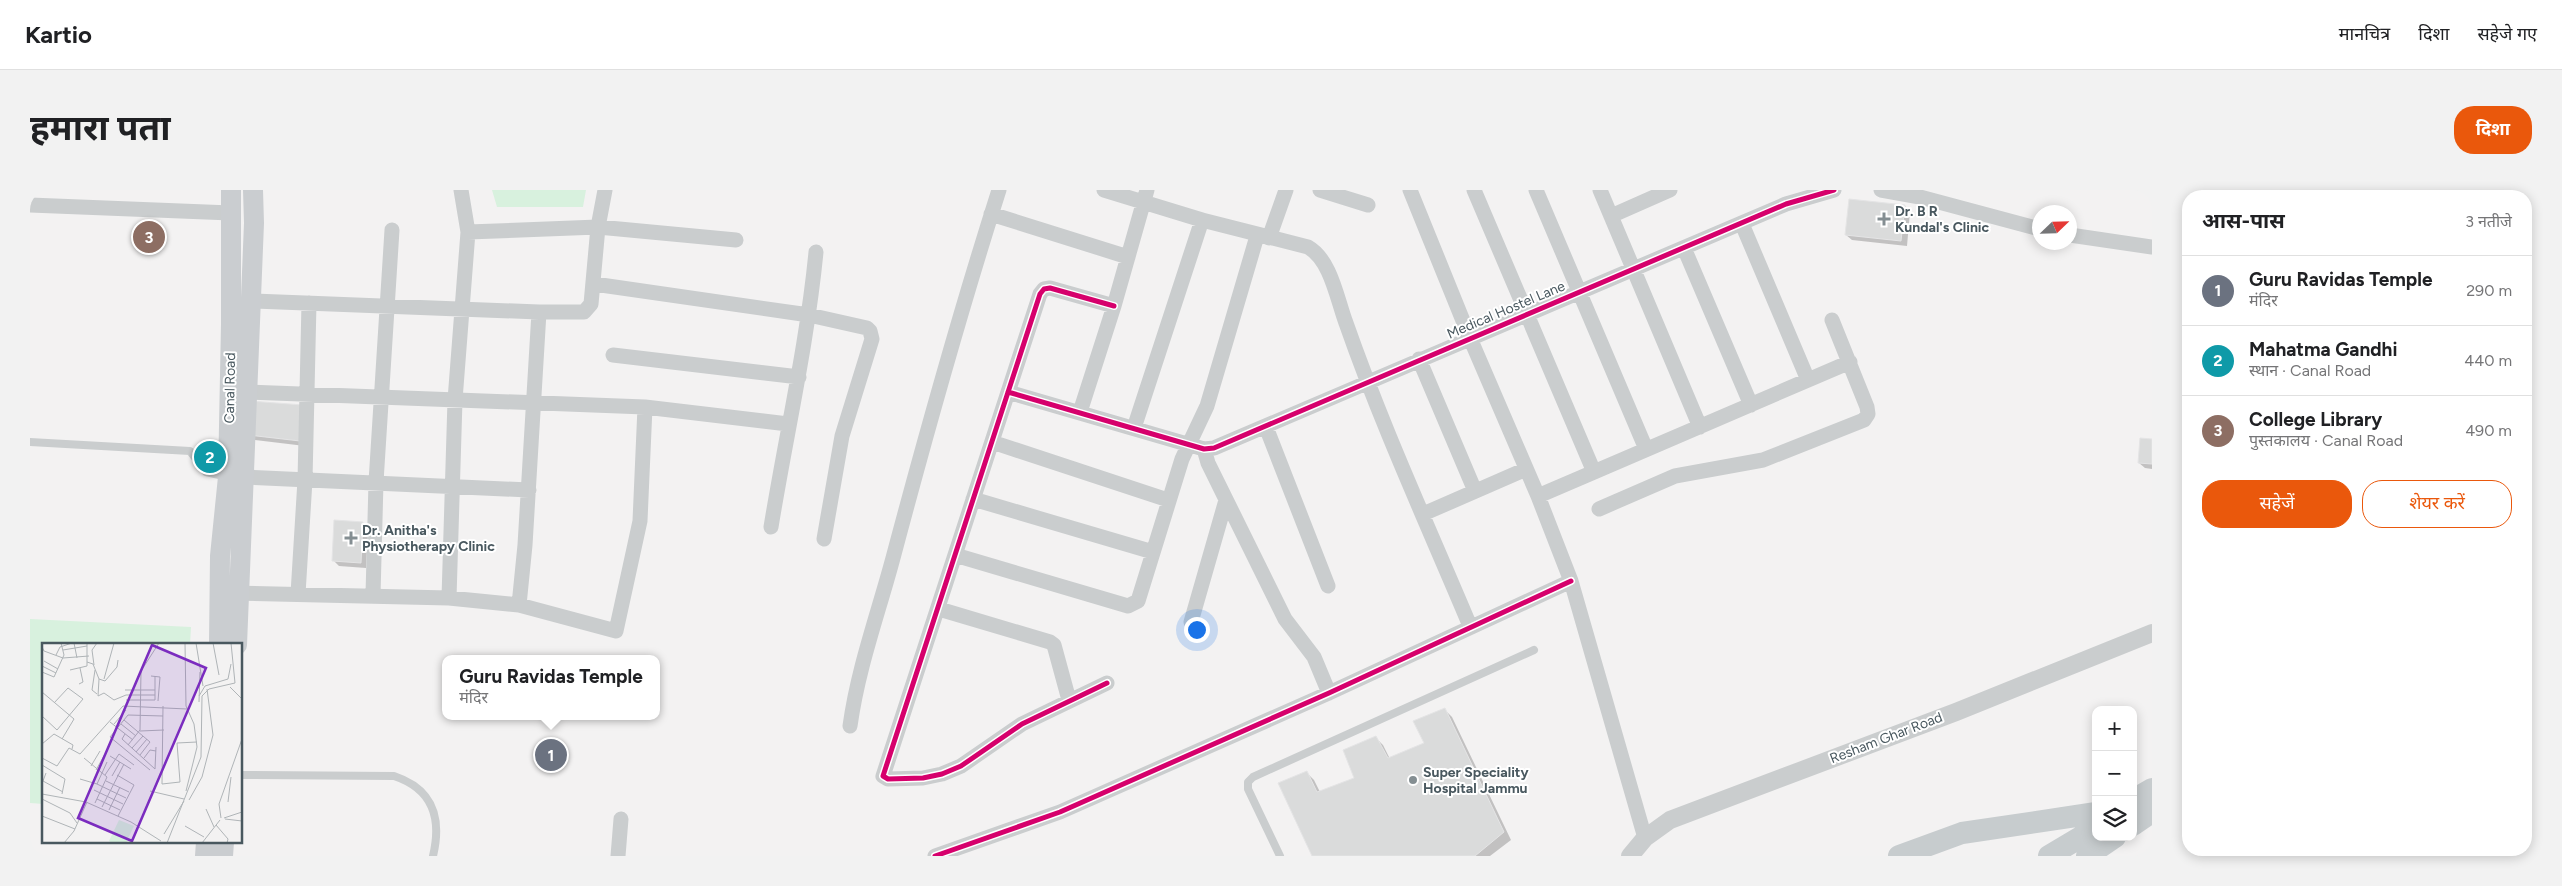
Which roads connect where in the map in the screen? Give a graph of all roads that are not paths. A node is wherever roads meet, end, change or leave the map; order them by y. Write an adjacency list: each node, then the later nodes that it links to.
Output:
1 (231, 190): 19 (main road, Canal Road)
2 (253, 190): 38 (main road, Canal Road)
3 (462, 190): 27 (street)
4 (605, 190): 24 (street)
5 (999, 190): 20 (street)
6 (1104, 190): 16 (street)
7 (1286, 190): 29 (street)
8 (1320, 190): 18 (street)
9 (1410, 190): 47 (street)
10 (1474, 190): 44 (street)
11 (1536, 190): 37 (street)
12 (1600, 190): 21 (street)
13 (1670, 190): 21 (street)
14 (1834, 190): 23 (street, Medical Hostel Lane)
15 (1881, 190): 25 (street)
16 (1145, 196): 22 (street); 34 (street)
17 (30, 205): 19 (street)
18 (1368, 205)
19 (231, 213): 74 (main road, Canal Road)
20 (991, 214): 34 (street); 107 (street)
21 (1611, 216): 35 (street)
22 (1202, 220): 29 (street); 66 (street)
23 (1742, 224): 32 (street, Medical Hostel Lane); 52 (street)
24 (598, 226): 27 (street); 30 (street); 36 (street)
25 (2032, 227)
26 (392, 230): 40 (street)
27 (468, 232): 42 (street)
28 (2077, 236): 31 (street)
29 (1263, 237): 53 (street); 69 (street)
30 (736, 240)
31 (2152, 247)
32 (1684, 248): 35 (street, Medical Hostel Lane); 60 (street)
33 (816, 252): 45 (street)
34 (1128, 256): 41 (street)
35 (1634, 270): 37 (street, Medical Hostel Lane); 65 (street)
36 (594, 284): 43 (street); 45 (street)
37 (1579, 292): 44 (street, Medical Hostel Lane); 71 (street)
38 (252, 301): 39 (street); 54 (main road, Canal Road)
39 (310, 304): 40 (street); 56 (street)
40 (387, 306): 42 (street); 57 (street)
41 (1114, 306): 55 (street); 62 (street)
42 (461, 309): 43 (street); 58 (street)
43 (539, 312): 59 (street)
44 (1527, 314): 47 (street, Medical Hostel Lane); 73 (street)
45 (809, 315): 51 (street); 87 (street)
46 (1832, 320): 50 (street)
47 (1470, 338): 49 (street, Medical Hostel Lane); 72 (street)
48 (612, 355): 51 (street)
49 (1419, 359): 53 (street, Medical Hostel Lane); 79 (street)
50 (1850, 362): 52 (street); 84 (street)
51 (799, 377): 63 (street)
52 (1808, 380): 60 (street)
53 (1366, 382): 64 (street, Medical Hostel Lane); 85 (street)
54 (247, 392): 56 (street); 74 (main road, Canal Road)
55 (1008, 392): 62 (street, Medical Hostel Lane); 68 (street)
56 (307, 394): 57 (street); 75 (street)
57 (381, 398): 58 (street); 76 (street)
58 (455, 400): 59 (street); 77 (street)
59 (532, 404): 61 (street); 78 (street)
60 (1750, 405): 65 (street)
61 (645, 407): 63 (street); 96 (street)
62 (1080, 412): 66 (street, Medical Hostel Lane)
63 (788, 424): 86 (street)
64 (1266, 427): 70 (street, Medical Hostel Lane); 91 (street)
65 (1700, 427): 71 (street)
66 (1134, 428): 69 (street, Medical Hostel Lane)
67 (30, 442): 74 (lane)
68 (992, 442): 81 (street); 82 (street)
69 (1189, 445): 70 (street, Medical Hostel Lane); 82 (street)
70 (1204, 449): 83 (street)
71 (1646, 449): 73 (street)
72 (1526, 469): 79 (street); 80 (street)
73 (1594, 472): 80 (street)
74 (236, 477): 75 (street); 92 (main road, Canal Road)
75 (305, 480): 76 (street); 93 (street)
76 (376, 482): 77 (street); 94 (street)
77 (452, 486): 78 (street); 95 (street)
78 (529, 490): 96 (street)
79 (1475, 491): 85 (street)
80 (1538, 496): 90 (street)
81 (972, 499): 88 (street); 89 (street)
82 (1168, 500): 88 (street)
83 (1226, 500): 98 (street); 105 (street)
84 (1598, 510)
85 (1423, 514): 99 (street)
86 (770, 527)
87 (824, 539)
88 (1153, 552): 89 (street)
89 (956, 555): 97 (street)
90 (1571, 581): 99 (street); 116 (street)
91 (1328, 586)
92 (229, 593): 93 (street); 101 (main road, Canal Road); 102 (main road, Canal Road)
93 (298, 594): 94 (street)
94 (373, 595): 95 (street)
95 (449, 598): 96 (street)
96 (519, 605)
97 (939, 609): 106 (street); 106 (street)
98 (1191, 622)
99 (1470, 626): 105 (street)
100 (2152, 633): 116 (street, Resham Ghar Road)
101 (219, 643)
102 (237, 643)
103 (1534, 650): 121 (lane)
104 (1107, 683): 106 (street)
105 (1329, 693): 120 (street)
106 (1069, 700)
107 (850, 726)
108 (242, 775): 118 (lane)
109 (2152, 789): 110 (main road)
110 (2137, 798)
111 (2152, 812): 114 (main road)
112 (2092, 813): 123 (main road)
113 (620, 819): 119 (street)
114 (2137, 821)
115 (2092, 830): 124 (main road)
116 (1645, 838): 122 (street, Resham Ghar Road)
117 (2108, 841): 125 (main road)
118 (433, 856)
119 (618, 856)
120 (935, 856)
121 (1280, 856)
122 (1630, 856)
123 (1898, 856)
124 (2049, 856)
125 (2087, 856)

